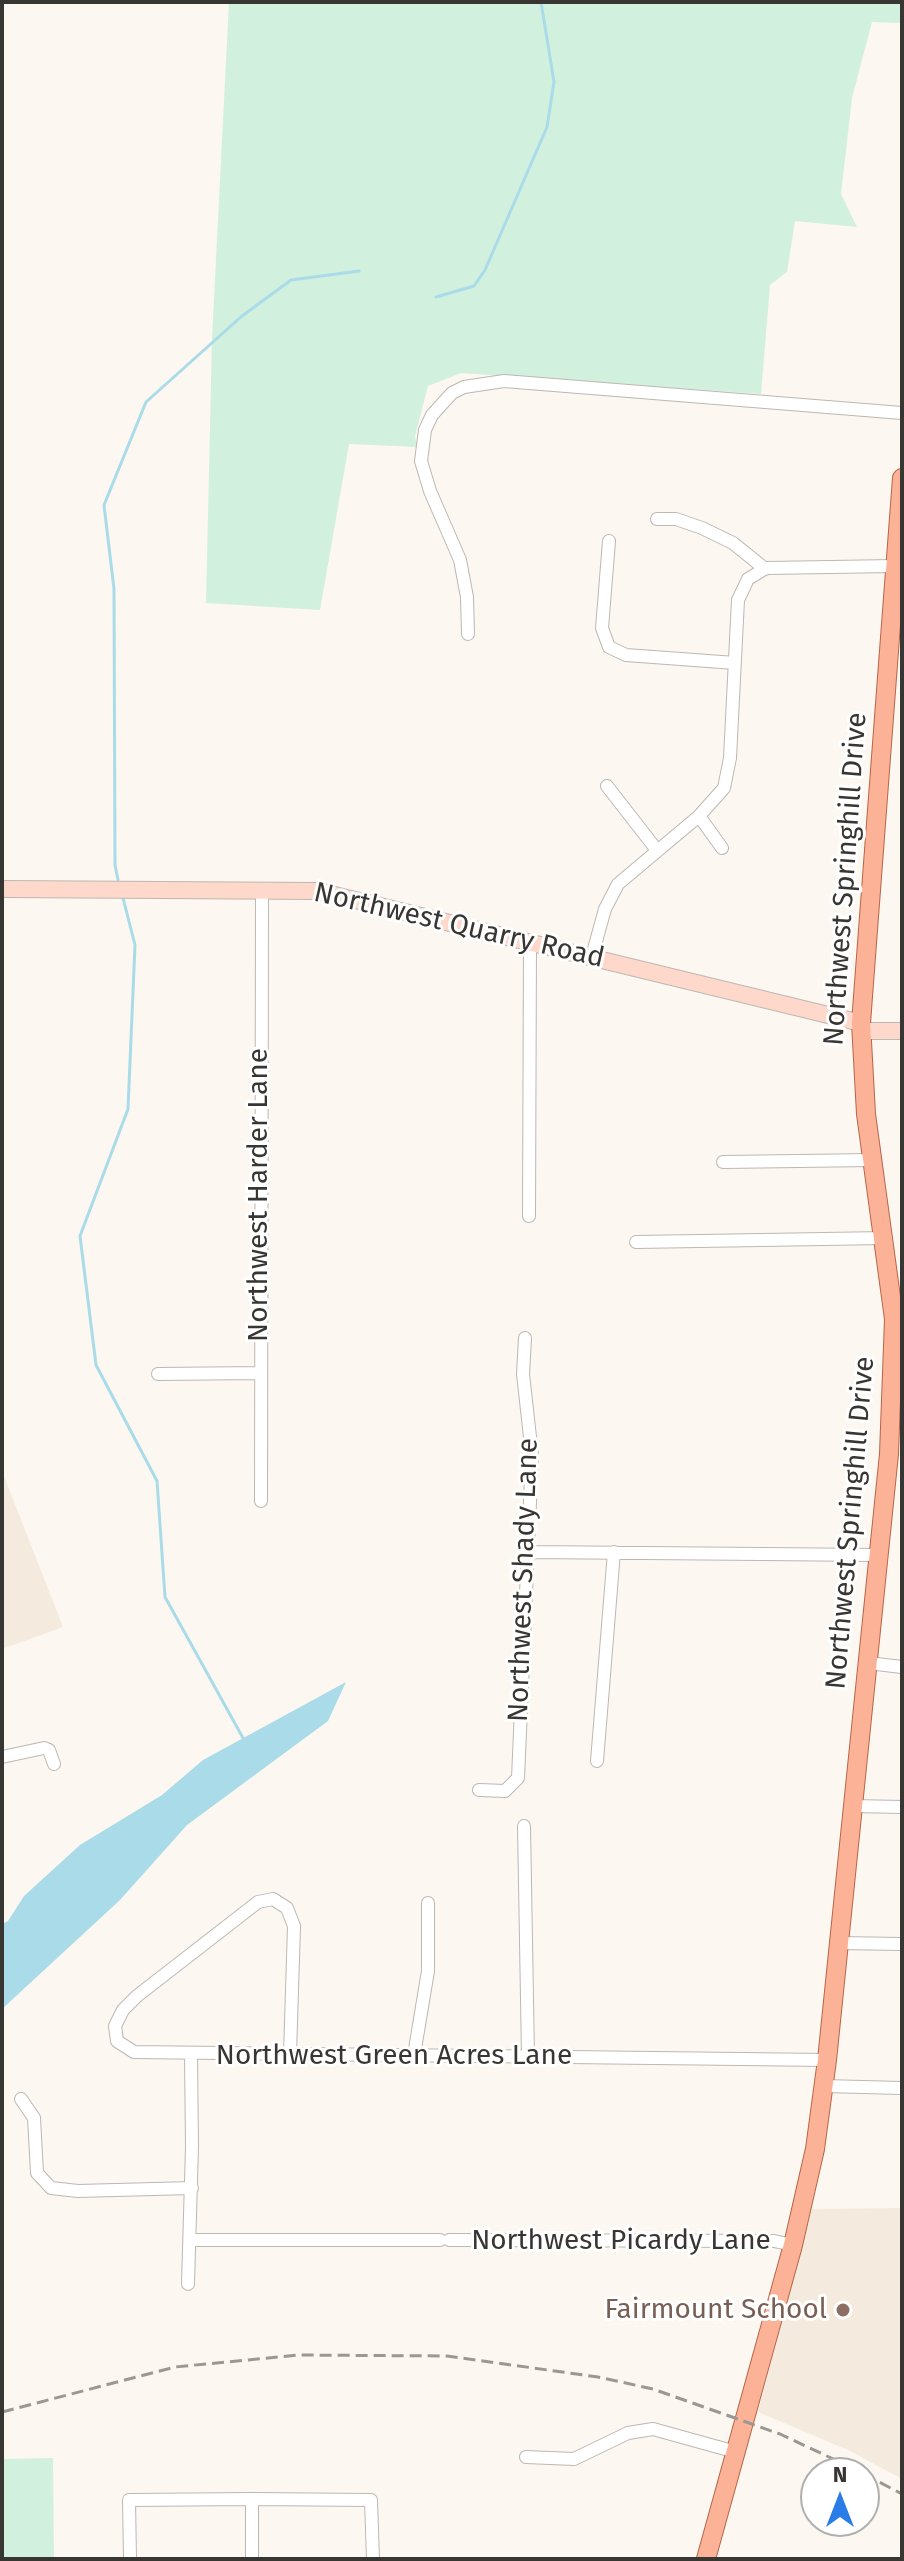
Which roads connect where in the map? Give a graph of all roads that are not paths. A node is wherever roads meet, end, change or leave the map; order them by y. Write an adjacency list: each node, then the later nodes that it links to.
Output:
1 (902, 413): 7 (street)
2 (902, 478): 5 (main road, Northwest Springhill Drive)
3 (657, 519): 6 (street)
4 (609, 541): 8 (street)
5 (898, 563): 6 (street); 17 (main road, Northwest Springhill Drive)
6 (765, 569): 8 (street)
7 (468, 634)
8 (735, 663): 10 (street)
9 (607, 786): 12 (street)
10 (699, 816): 11 (street); 12 (street)
11 (722, 848)
12 (656, 849): 16 (street)
13 (2, 889): 14 (street, Northwest Quarry Road)
14 (262, 889): 15 (street, Northwest Quarry Road); 26 (street, Northwest Harder Lane)
15 (530, 941): 16 (street, Northwest Quarry Road); 21 (street)
16 (592, 956): 17 (street, Northwest Quarry Road)
17 (862, 1027): 18 (street, Northwest Quarry Road); 19 (main road, Northwest Springhill Drive)
18 (902, 1031)
19 (873, 1160): 20 (street); 22 (main road, Northwest Springhill Drive)
20 (723, 1162)
21 (529, 1216)
22 (886, 1238): 23 (street); 24 (main road, Northwest Springhill Drive)
23 (636, 1242)
24 (898, 1319): 28 (main road, Northwest Springhill Drive)
25 (525, 1338): 30 (street, Northwest Shady Lane)
26 (258, 1373): 27 (street); 29 (street, Northwest Harder Lane)
27 (158, 1374)
28 (896, 1454): 32 (main road, Northwest Springhill Drive)
29 (261, 1501)
30 (529, 1552): 31 (street); 38 (street, Northwest Shady Lane)
31 (614, 1552): 32 (street); 36 (street)
32 (878, 1555): 33 (main road, Northwest Springhill Drive)
33 (868, 1663): 34 (street); 39 (main road, Northwest Springhill Drive)
34 (902, 1667)
35 (2, 1757): 37 (street)
36 (597, 1761)
37 (54, 1764)
38 (479, 1790)
39 (853, 1806): 40 (street); 43 (main road, Northwest Springhill Drive)
40 (902, 1807)
41 (524, 1826): 48 (street)
42 (428, 1903): 47 (street)
43 (839, 1943): 44 (street); 49 (main road, Northwest Springhill Drive)
44 (902, 1944)
45 (191, 2054): 46 (street, Northwest Green Acres Lane); 46 (street); 53 (street, Northwest Green Acres Lane)
46 (290, 2054): 47 (street, Northwest Green Acres Lane)
47 (414, 2055): 48 (street, Northwest Green Acres Lane)
48 (528, 2056): 49 (street, Northwest Green Acres Lane)
49 (827, 2060): 50 (main road, Northwest Springhill Drive)
50 (824, 2086): 51 (street); 55 (main road, Northwest Springhill Drive)
51 (902, 2088)
52 (21, 2099): 53 (street)
53 (192, 2188): 54 (street, Northwest Green Acres Lane)
54 (191, 2240): 55 (street, Northwest Picardy Lane); 56 (street, Northwest Green Acres Lane)
55 (793, 2245): 57 (main road, Northwest Springhill Drive)
56 (188, 2284)
57 (736, 2452): 58 (street); 63 (main road, Northwest Springhill Drive)
58 (526, 2457)
59 (252, 2499): 60 (street); 61 (street); 62 (street)
60 (130, 2559)
61 (252, 2559)
62 (373, 2559)
63 (706, 2559)

